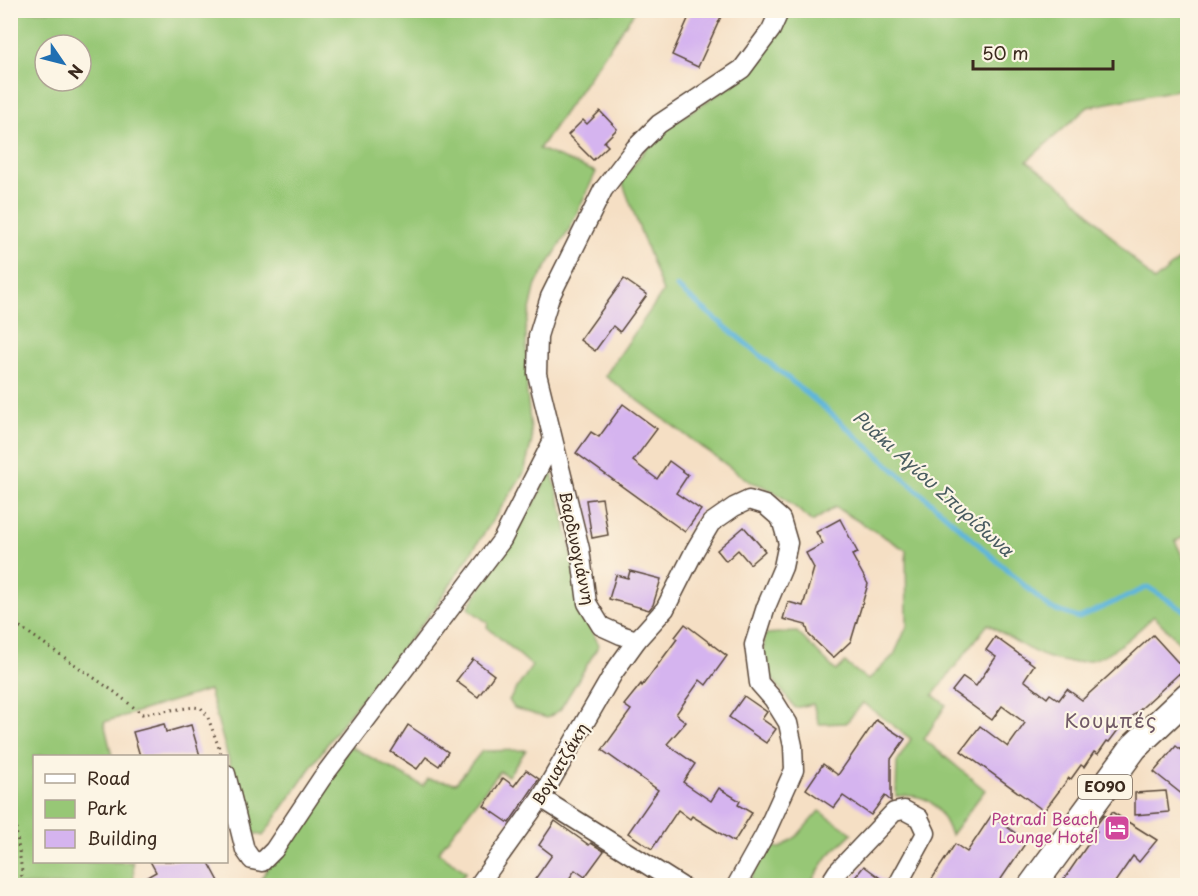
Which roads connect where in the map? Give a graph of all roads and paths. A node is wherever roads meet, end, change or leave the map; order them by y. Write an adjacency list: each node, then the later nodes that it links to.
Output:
1 (780, 10): 2 (street, Βαρδινογιάννη)
2 (552, 442): 4 (street, Βαρδινογιάννη); 7 (street)
3 (10, 620): 6 (path)
4 (637, 640): 9 (street, Βογιατζάκη); 13 (street)
5 (1188, 696): 16 (main road, ΕΟ90)
6 (222, 755)
7 (228, 782)
8 (10, 786): 10 (path)
9 (541, 798): 11 (street, Βογιατζάκη); 12 (street)
10 (21, 885)
11 (478, 885)
12 (681, 885)
13 (736, 885)
14 (828, 885): 15 (street)
15 (897, 885)
16 (1032, 885)

